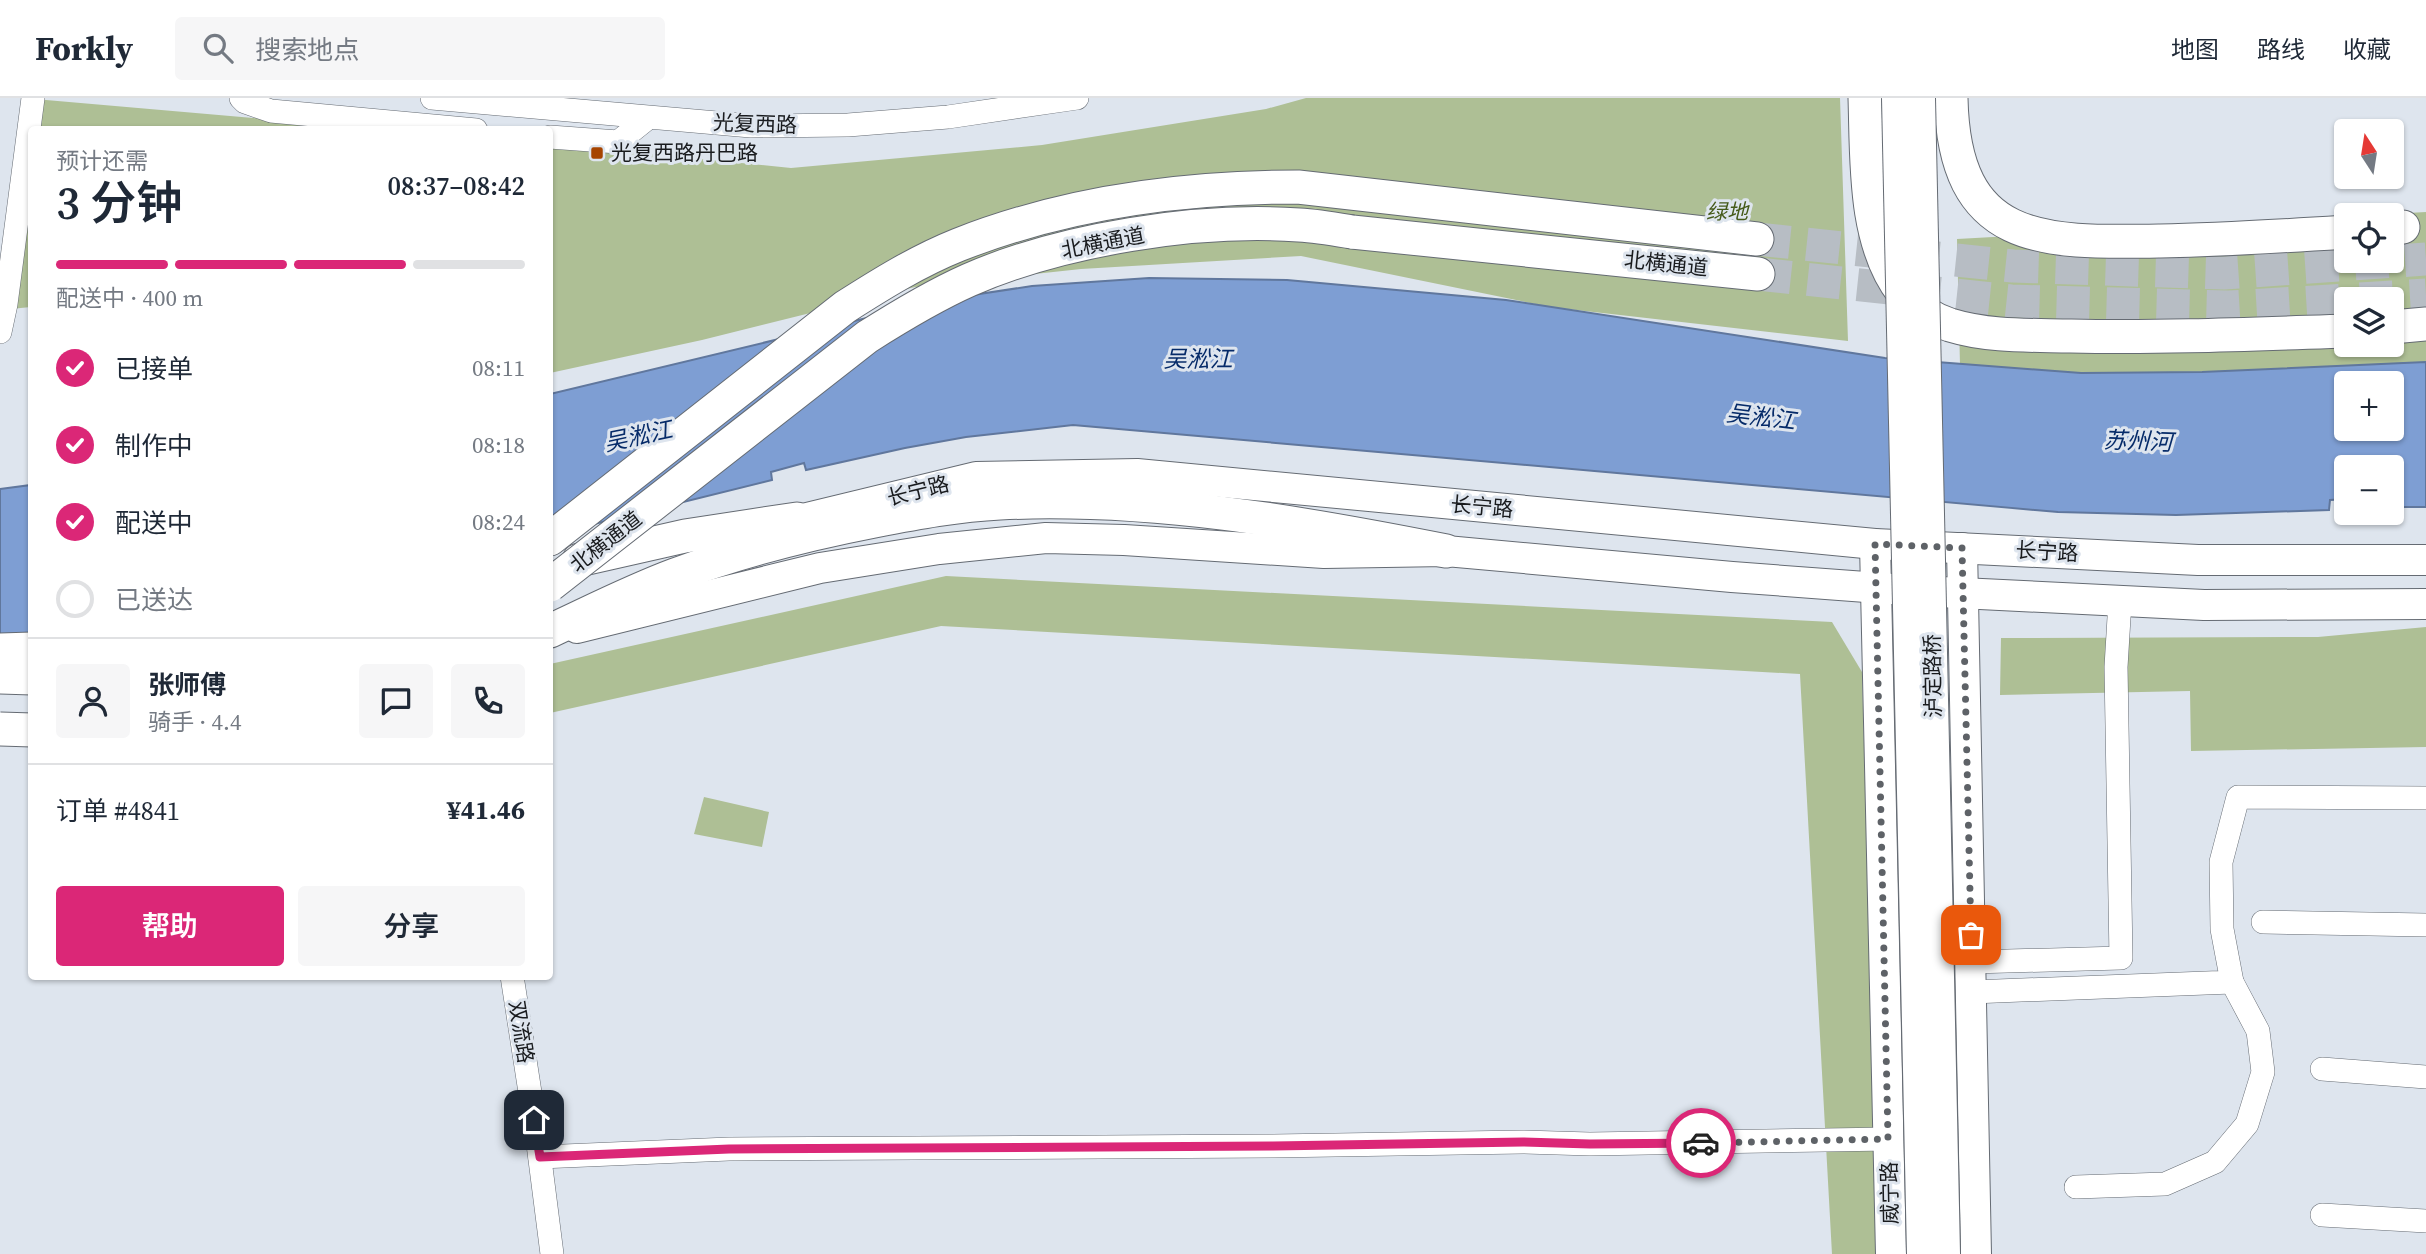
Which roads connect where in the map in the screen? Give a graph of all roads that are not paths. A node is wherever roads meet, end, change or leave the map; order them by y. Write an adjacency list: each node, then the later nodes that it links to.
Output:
1 (33, 98): 11 (street)
2 (241, 98): 12 (street)
3 (1077, 98): 10 (street, 光复西路)
4 (1865, 98): 22 (highway)
5 (1898, 98): 66 (main road, 泸定路桥, bridge)
6 (1920, 98): 67 (main road, 泸定路桥, bridge)
7 (1951, 98): 16 (highway)
8 (442, 99): 9 (street, 光复西路); 13 (street)
9 (549, 103): 10 (street, 光复西路)
10 (648, 118): 15 (street)
11 (29, 126)
12 (440, 126)
13 (451, 126)
14 (28, 134): 21 (street)
15 (553, 137)
16 (2334, 233)
17 (1757, 239): 24 (highway, 北横通道)
18 (1758, 274): 30 (highway, 北横通道, bridge)
19 (2426, 324): 20 (highway)
20 (2404, 326)
21 (0, 331)
22 (2334, 331)
23 (813, 516): 25 (main road, 长宁路); 29 (highway); 31 (main road, 长宁路)
24 (553, 537)
25 (1875, 544): 26 (main road, 长宁路); 32 (main road, 威宁路)
26 (1962, 548): 28 (main road, 长宁路); 33 (main road)
27 (1446, 551): 32 (main road); 36 (highway); 37 (main road)
28 (2426, 560)
29 (553, 566)
30 (553, 582)
31 (553, 583)
32 (1875, 587): 33 (main road); 59 (main road, 威宁路)
33 (1963, 593): 34 (main road); 53 (main road)
34 (2120, 601): 35 (main road); 53 (street)
35 (2426, 604)
36 (553, 632)
37 (553, 632)
38 (28, 649): 39 (highway)
39 (0, 650)
40 (0, 677): 41 (highway)
41 (28, 679)
42 (28, 680): 43 (main road)
43 (0, 683)
44 (0, 693): 45 (highway)
45 (28, 693)
46 (28, 729): 47 (highway, bridge)
47 (0, 730)
48 (0, 745): 49 (highway)
49 (28, 746)
50 (2426, 798): 55 (street)
51 (2263, 922): 52 (street)
52 (2426, 925)
53 (1972, 962): 56 (main road)
54 (513, 980): 60 (street, 双流路)
55 (2232, 982): 56 (street); 61 (street)
56 (1972, 992): 68 (main road)
57 (2322, 1069): 58 (street)
58 (2426, 1076)
59 (1888, 1139): 60 (street); 65 (main road, 威宁路)
60 (540, 1157): 64 (street, 双流路)
61 (2076, 1187)
62 (2322, 1215): 63 (street)
63 (2426, 1221)
64 (552, 1254)
65 (1891, 1254)
66 (1922, 1254)
67 (1945, 1254)
68 (1976, 1254)

